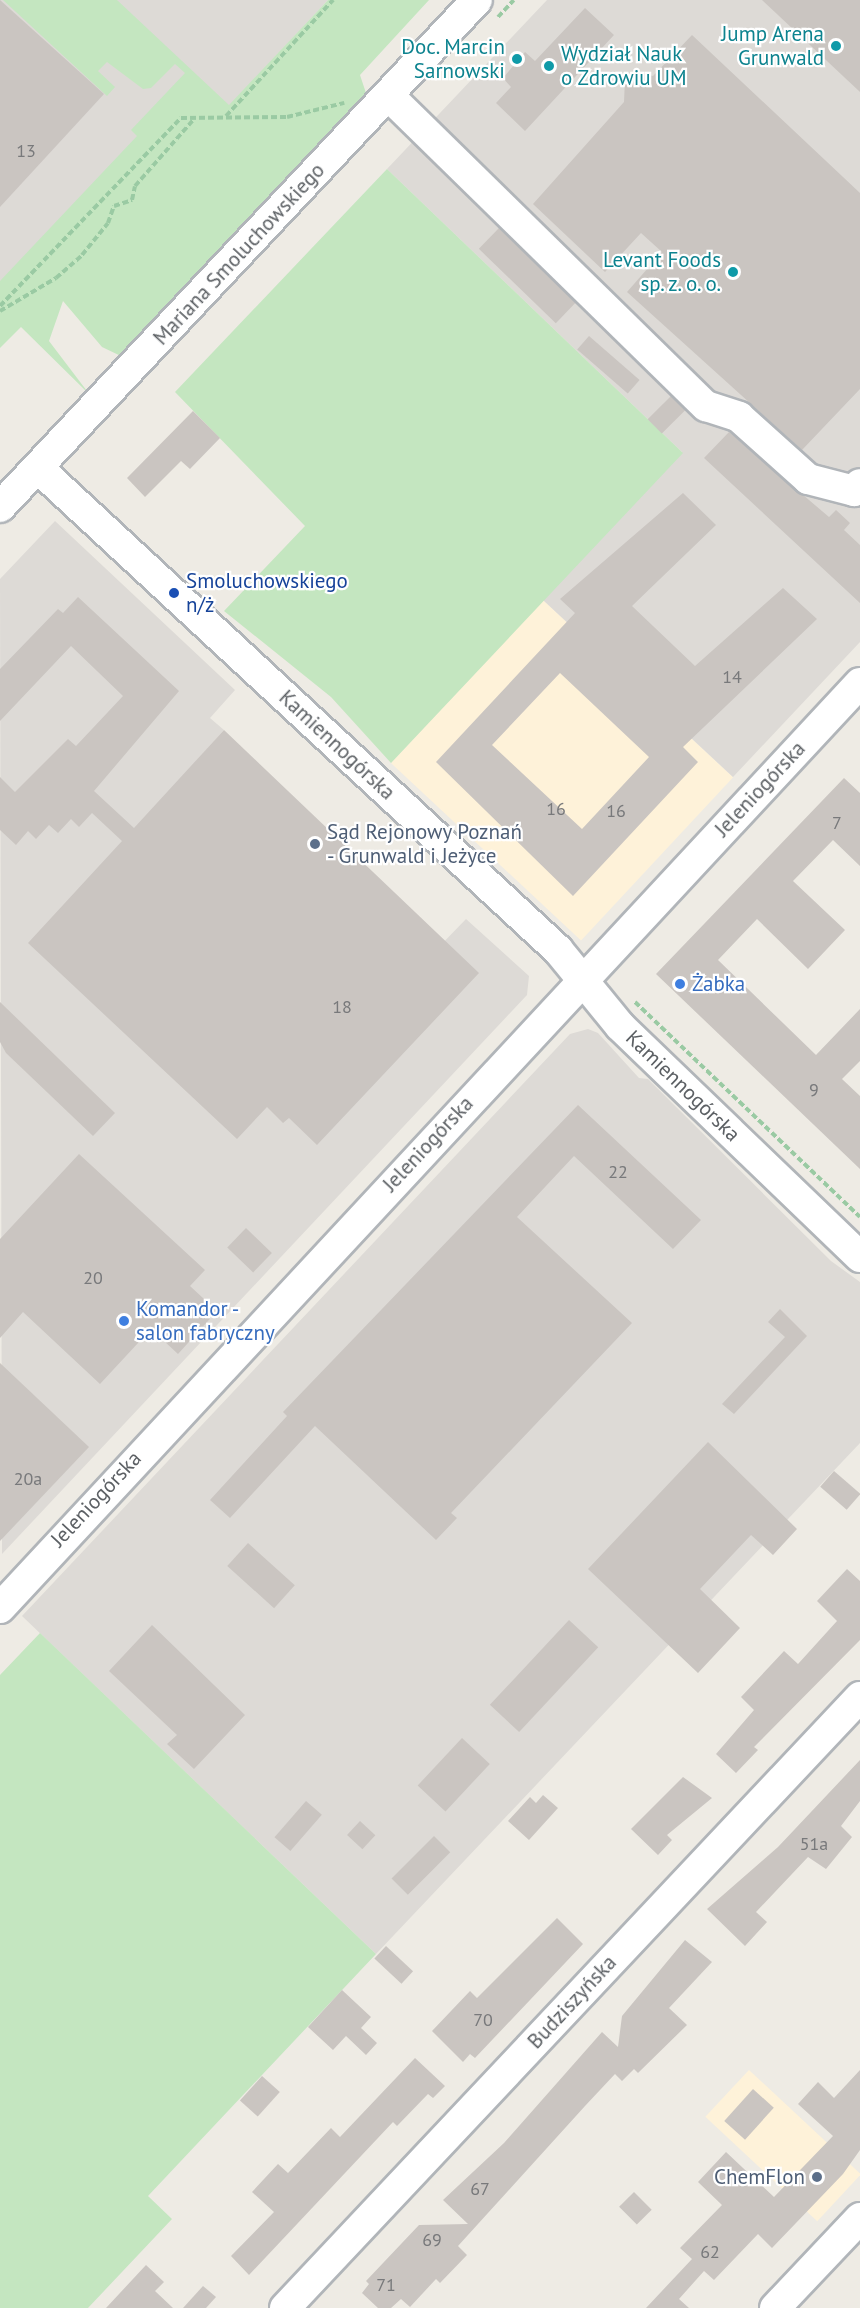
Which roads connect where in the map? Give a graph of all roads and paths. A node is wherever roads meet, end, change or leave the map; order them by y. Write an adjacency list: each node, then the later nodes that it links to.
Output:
1 (333, 0): 4 (path)
2 (477, 0): 3 (street, Mariana Smoluchowskiego)
3 (388, 95): 4 (path); 8 (street, Mariana Smoluchowskiego); 9 (street)
4 (225, 117): 5 (path)
5 (194, 118): 6 (path); 7 (path)
6 (0, 306)
7 (0, 311)
8 (38, 468): 10 (street, Mariana Smoluchowskiego); 12 (street, Kamiennogórska)
9 (860, 484)
10 (0, 507)
11 (860, 684): 12 (street, Jeleniogórska)
12 (582, 979): 15 (street, Kamiennogórska); 16 (street, Jeleniogórska)
13 (632, 998): 14 (path)
14 (860, 1217)
15 (860, 1257)
16 (0, 1608)
17 (860, 1697): 19 (street, Budziszyńska)
18 (860, 2218): 20 (street)
19 (285, 2308)
20 (775, 2308)

